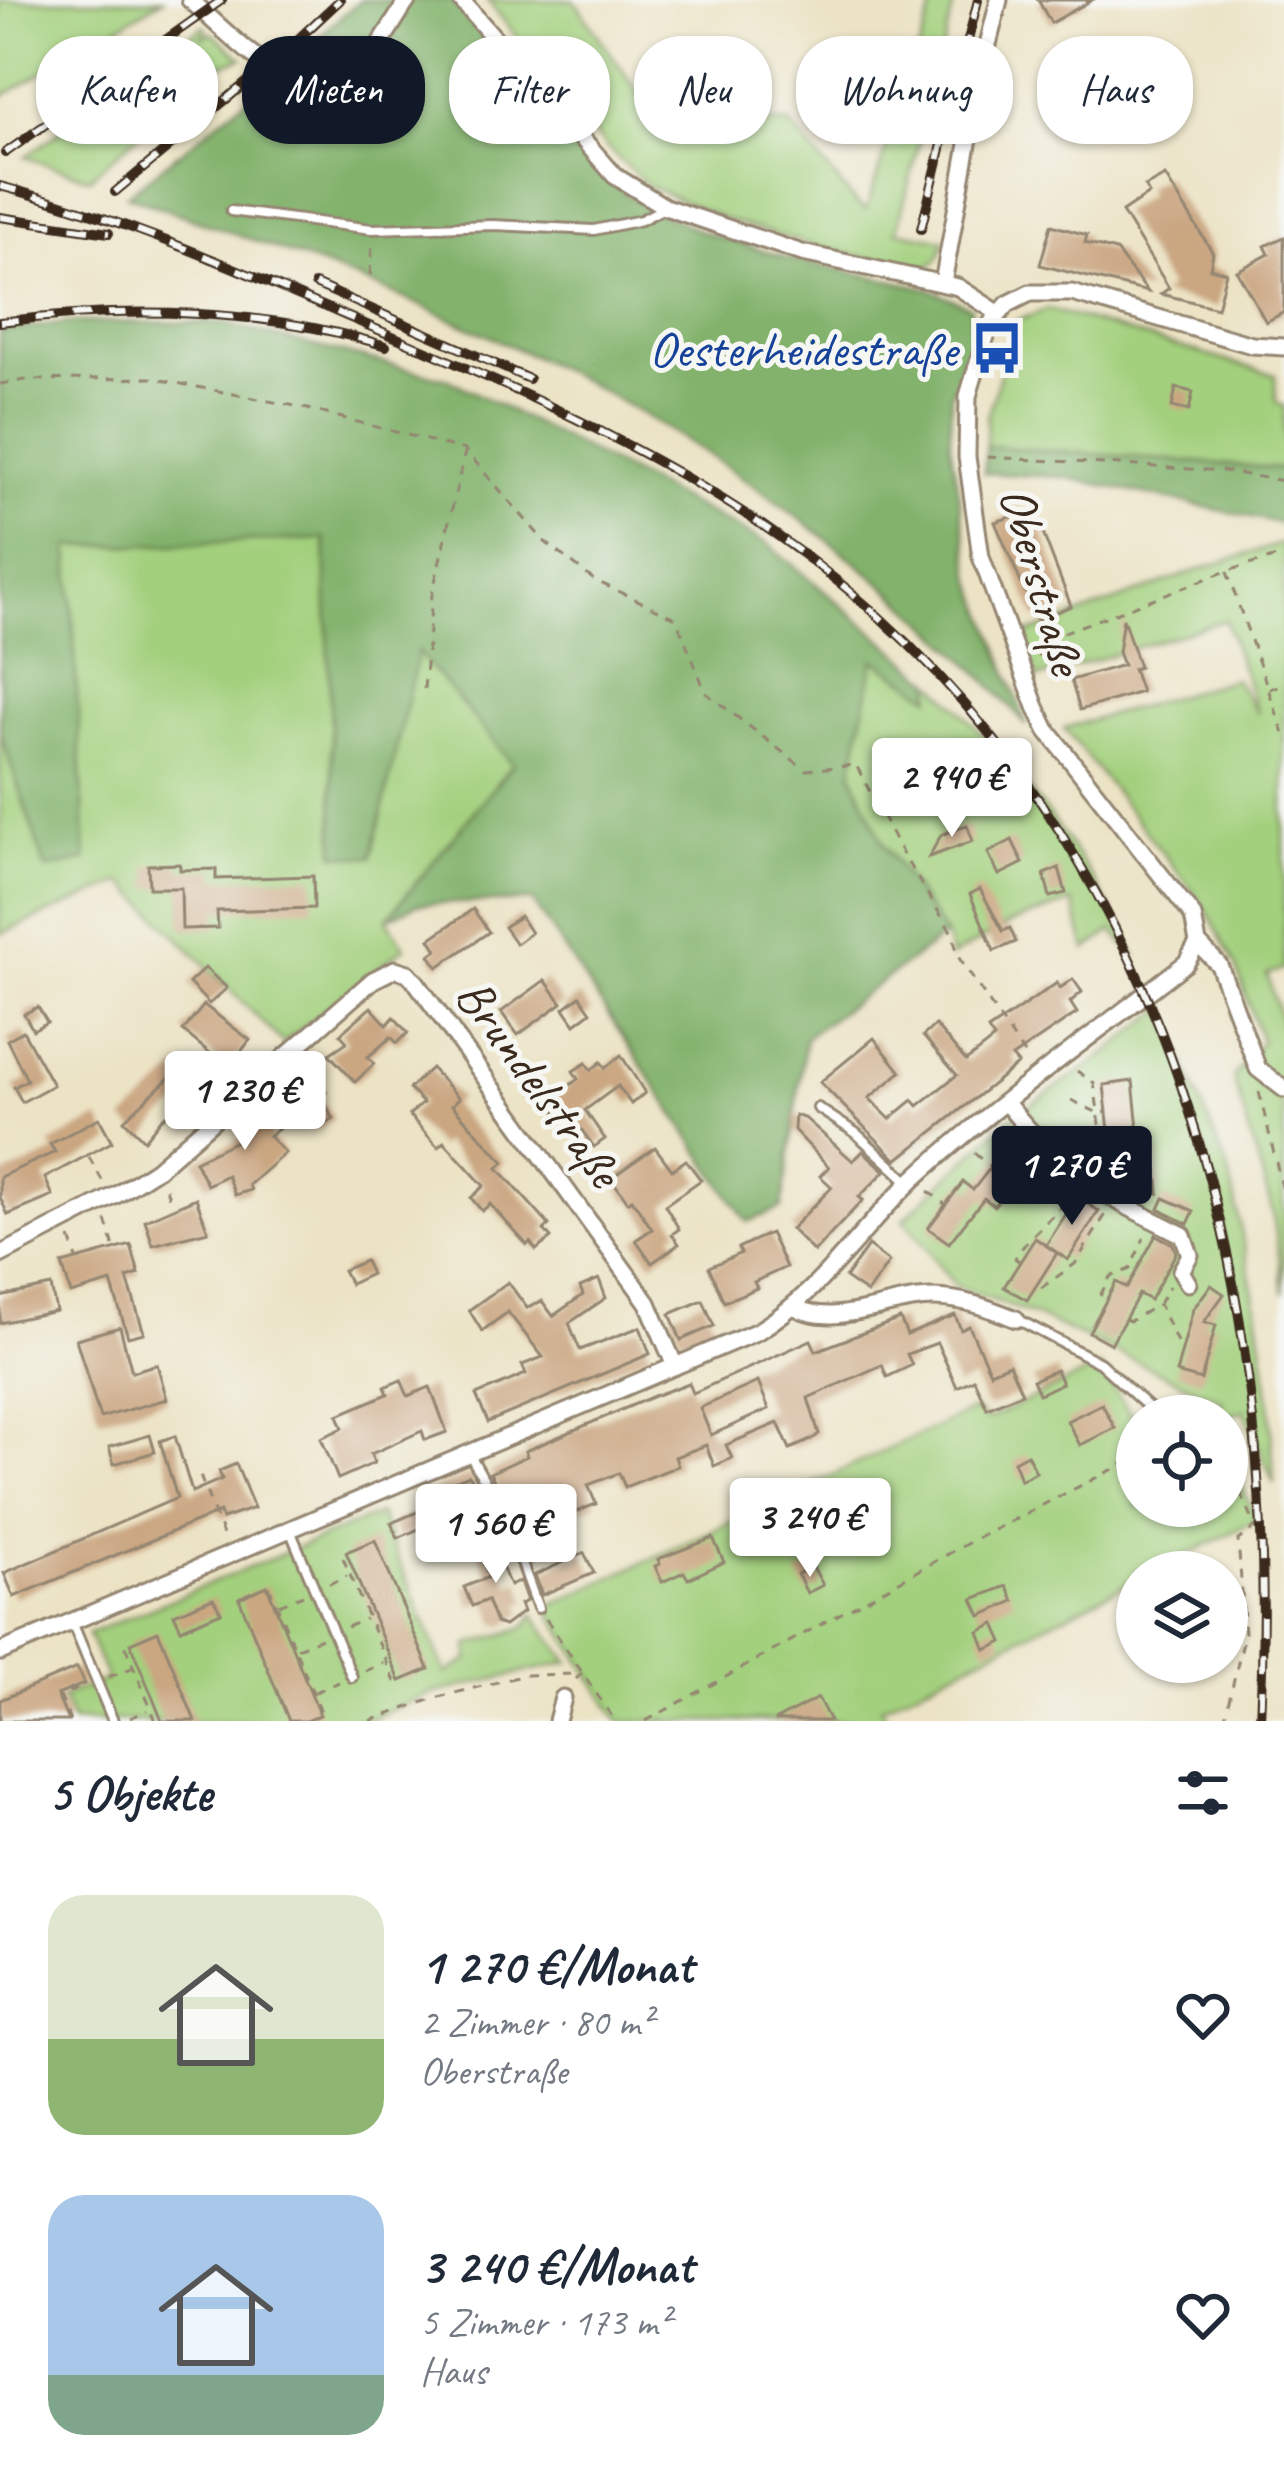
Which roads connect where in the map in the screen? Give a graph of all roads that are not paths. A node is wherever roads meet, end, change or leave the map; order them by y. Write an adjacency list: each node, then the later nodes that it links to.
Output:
1 (190, 0): 2 (street)
2 (407, 0)
3 (461, 0): 5 (street)
4 (999, 0): 7 (street)
5 (666, 208): 6 (lane); 7 (street)
6 (231, 212)
7 (944, 283): 8 (street)
8 (998, 313): 9 (street); 10 (street, Oberstraße)
9 (1284, 347)
10 (1198, 943): 11 (street, Oberstraße); 12 (street)
11 (1284, 1089)
12 (1006, 1103): 14 (street); 16 (street)
13 (818, 1108): 14 (lane)
14 (912, 1181): 17 (street)
15 (0, 1255): 19 (street, Brundelstraße)
16 (1188, 1283)
17 (793, 1306): 18 (street); 19 (street)
18 (1016, 1319): 20 (lane)
19 (675, 1366): 21 (street)
20 (1135, 1395)
21 (469, 1453): 22 (street); 23 (lane)
22 (289, 1529): 24 (street); 26 (lane)
23 (538, 1608)
24 (72, 1621): 25 (street); 28 (lane)
25 (0, 1652)
26 (352, 1677)
27 (563, 1698): 29 (street)
28 (118, 1721)
29 (557, 1721)

